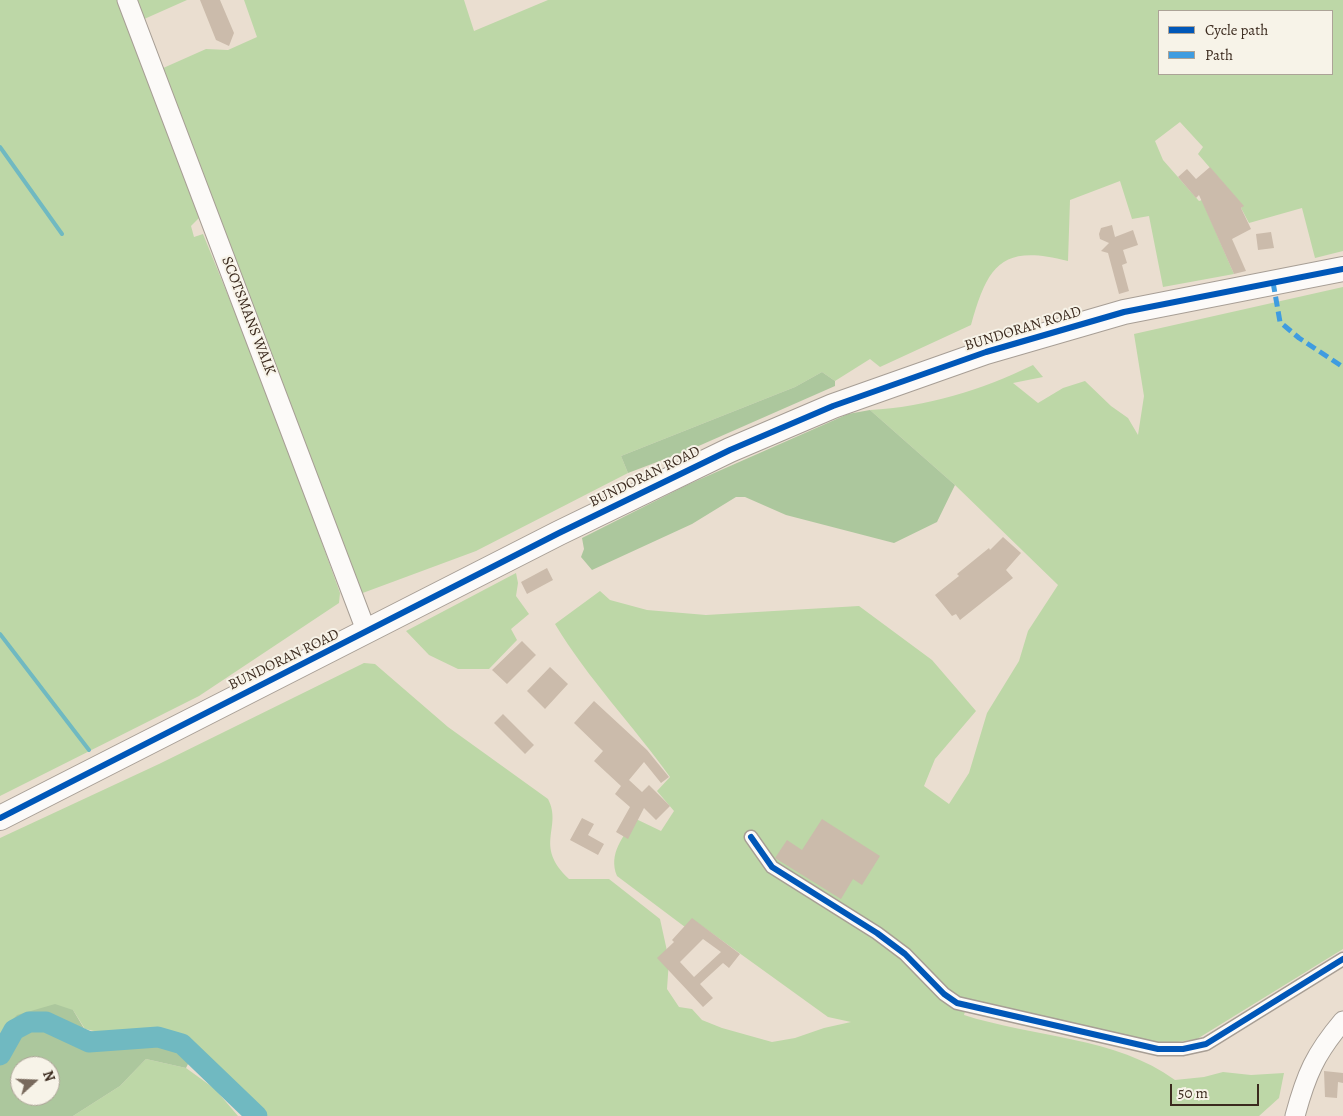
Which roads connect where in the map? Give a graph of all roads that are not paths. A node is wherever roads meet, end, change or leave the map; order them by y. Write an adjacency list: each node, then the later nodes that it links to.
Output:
1 (127, 0): 3 (street, SCOTSMANS WALK)
2 (1343, 269): 3 (highway, BUNDORAN ROAD)
3 (367, 633): 4 (highway, BUNDORAN ROAD)
4 (0, 818)
5 (751, 836): 6 (street)
6 (1343, 959)
7 (1343, 1021): 8 (street)
8 (1295, 1116)

